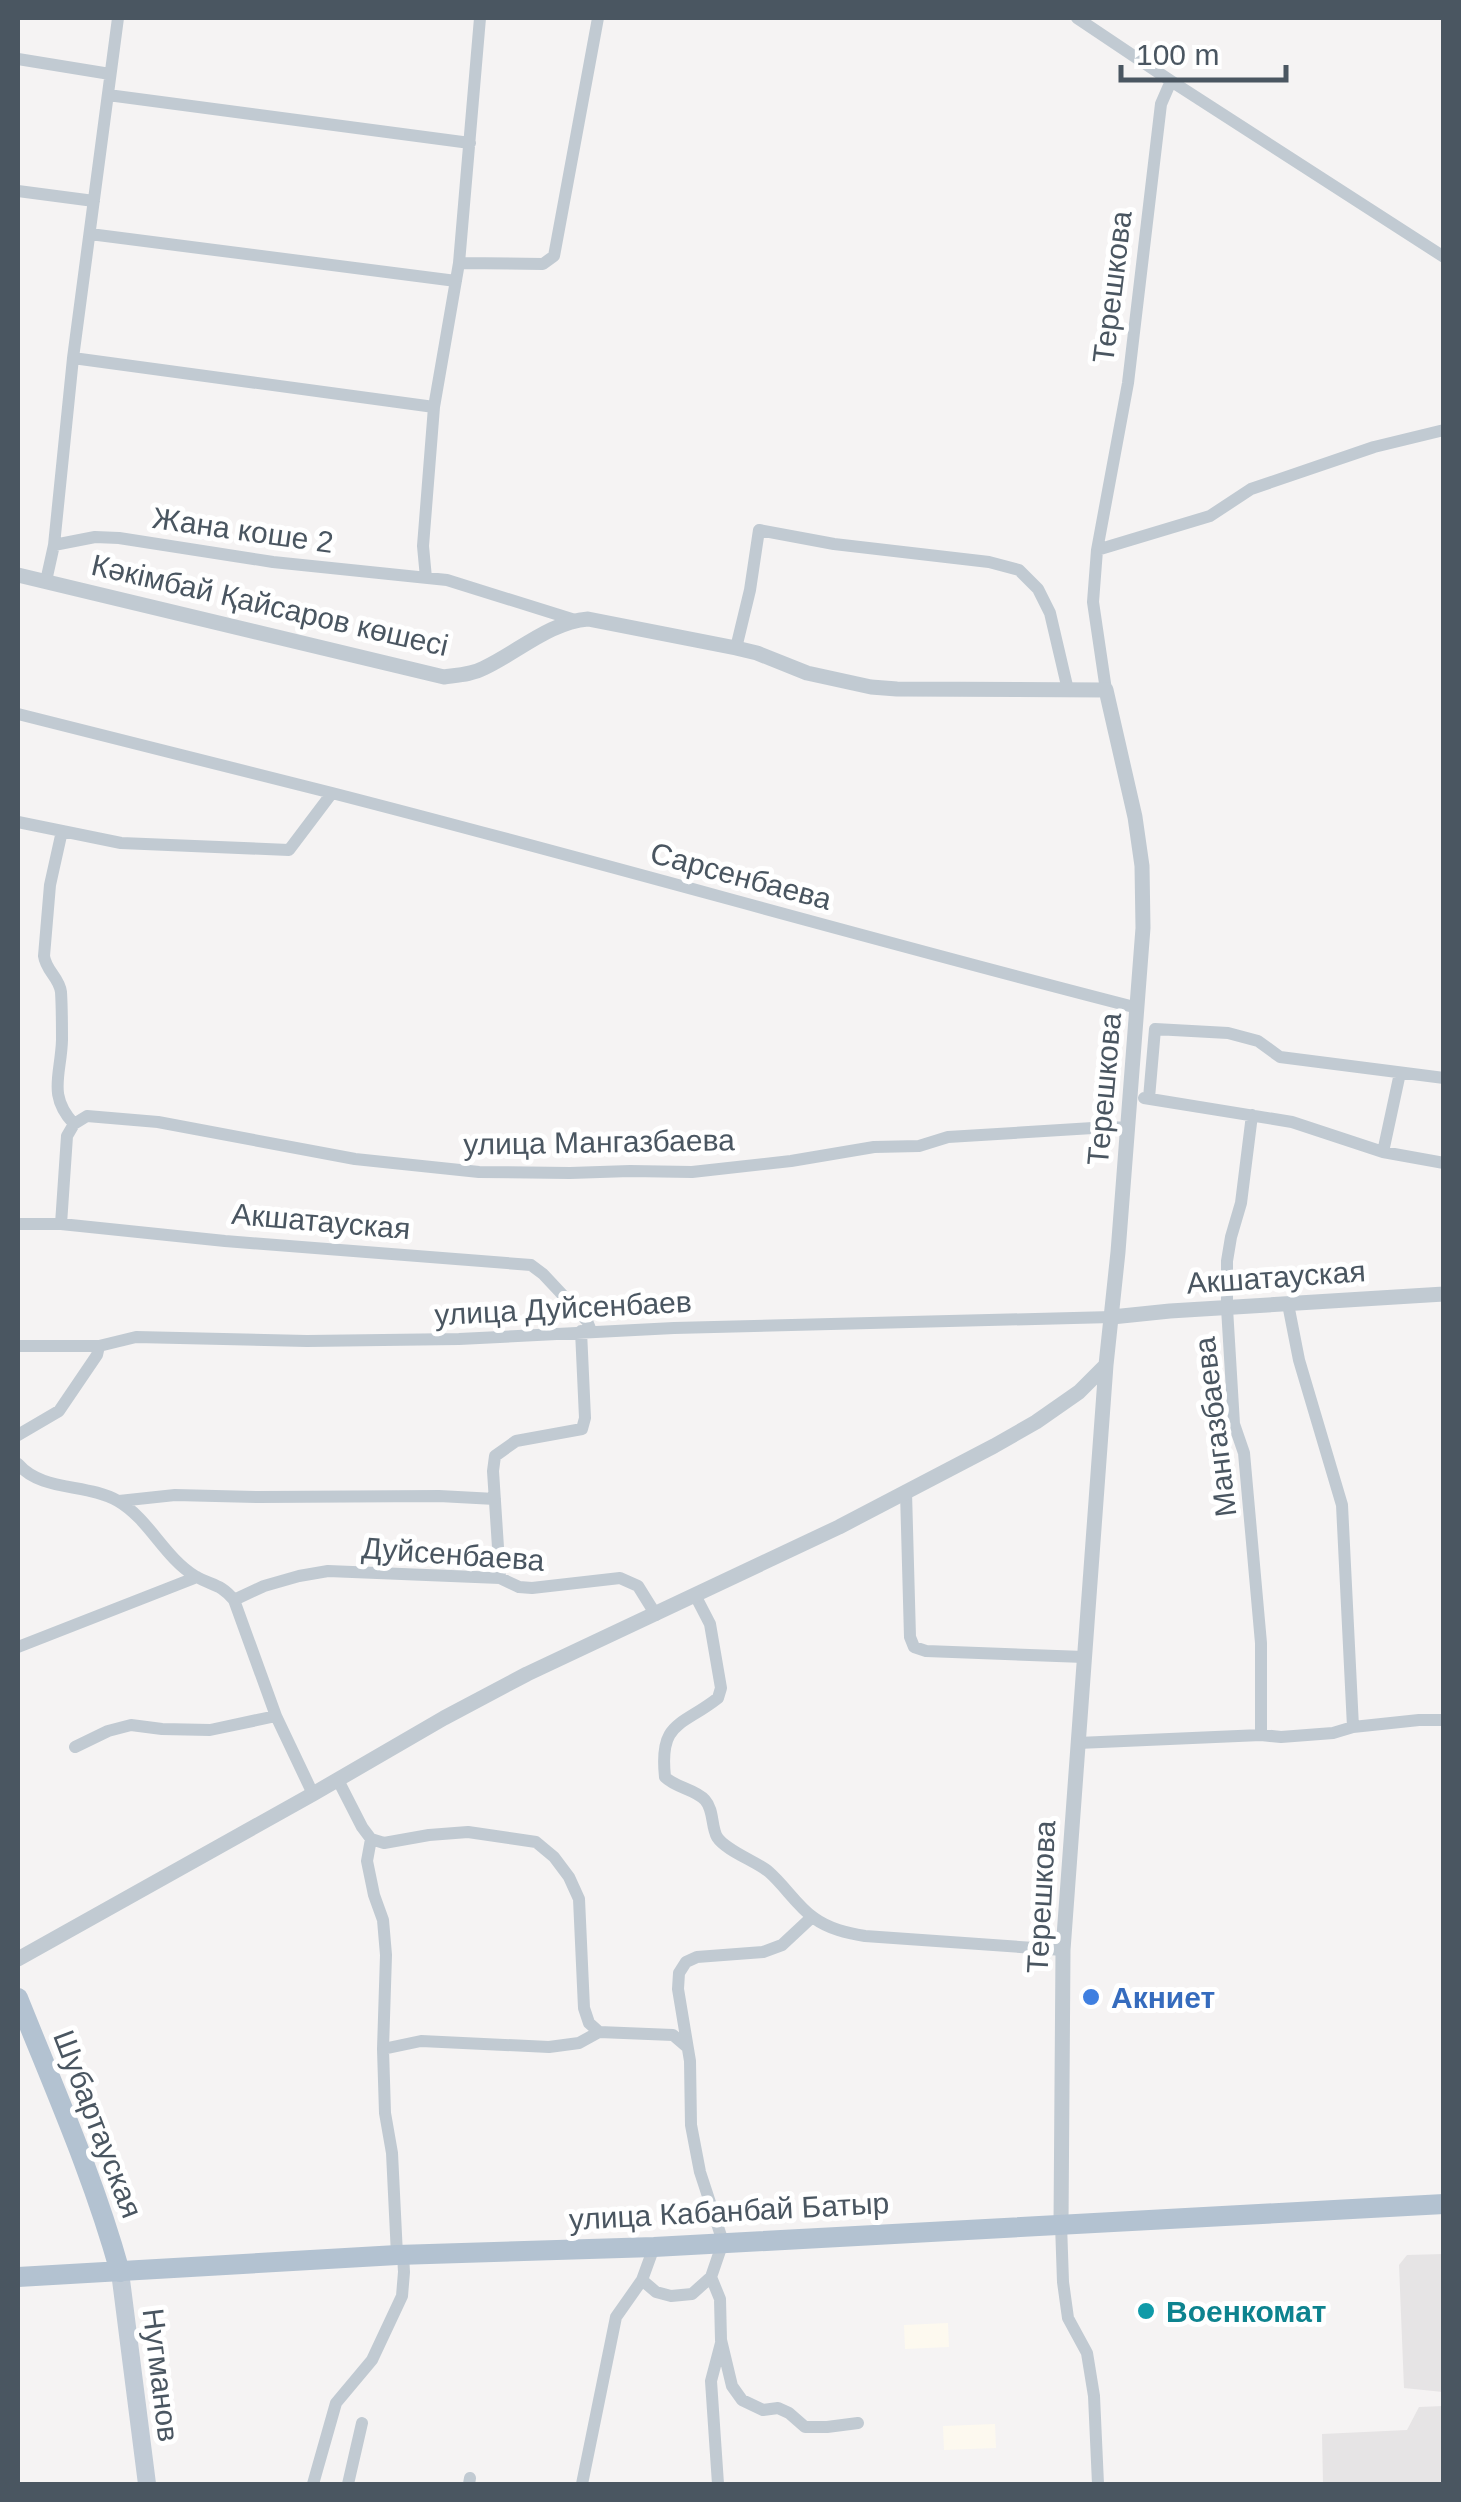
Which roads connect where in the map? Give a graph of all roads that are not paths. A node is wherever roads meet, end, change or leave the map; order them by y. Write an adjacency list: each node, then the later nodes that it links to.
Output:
1 (118, 18): 6 (street)
2 (480, 18): 9 (street)
3 (598, 18): 14 (street)
4 (1077, 18): 7 (street)
5 (18, 59): 6 (street)
6 (110, 74): 8 (street)
7 (1170, 81): 13 (street); 20 (street, Терешкова)
8 (108, 95): 9 (street); 11 (street)
9 (470, 143): 14 (street)
10 (18, 191): 11 (street)
11 (94, 201): 12 (street)
12 (90, 234): 15 (street); 16 (street)
13 (1444, 257)
14 (459, 263): 15 (street)
15 (456, 282): 17 (street)
16 (73, 358): 17 (street); 19 (street)
17 (434, 407): 22 (street)
18 (1444, 430): 20 (street)
19 (54, 544): 22 (street, Жана коше 2); 23 (street)
20 (1098, 550): 27 (street, Терешкова)
21 (18, 575): 23 (street, Кәкімбай Қайсаров көшесі)
22 (426, 578): 24 (street, Жана коше 2)
23 (46, 580): 24 (street, Кәкімбай Қайсаров көшесі)
24 (575, 620): 25 (street)
25 (736, 648): 26 (street); 26 (street)
26 (1068, 690): 27 (street)
27 (1106, 690): 32 (street, Терешкова)
28 (18, 714): 29 (street, Сарсенбаева)
29 (332, 793): 31 (street); 32 (street, Сарсенбаева)
30 (18, 822): 31 (street)
31 (62, 831): 38 (street)
32 (1138, 1008): 35 (street, Терешкова)
33 (1400, 1073): 34 (street); 36 (street); 40 (street)
34 (1444, 1078)
35 (1130, 1097): 36 (street); 39 (street, Терешкова)
36 (1149, 1098): 37 (street)
37 (1252, 1115): 40 (street); 46 (street, Мангазбаева)
38 (74, 1124): 39 (street, улица Мангазбаева); 43 (street)
39 (1128, 1128): 47 (street, Терешкова)
40 (1383, 1152): 41 (street)
41 (1444, 1163)
42 (18, 1224): 43 (street, Акшатауская)
43 (62, 1224): 48 (street, Акшатауская)
44 (1444, 1294): 45 (street, Акшатауская)
45 (1288, 1304): 46 (street, Акшатауская); 66 (street)
46 (1226, 1308): 47 (street, Акшатауская); 67 (street, Мангазбаева)
47 (1112, 1318): 48 (street, улица Дуйсенбаев); 51 (street, Терешкова)
48 (586, 1331): 50 (street, улица Дуйсенбаев); 55 (street)
49 (18, 1346): 50 (street, улица Дуйсенбаев)
50 (98, 1346): 52 (street)
51 (1106, 1365): 54 (street); 63 (street, Терешкова)
52 (18, 1434)
53 (18, 1464): 56 (street)
54 (906, 1492): 59 (street); 63 (street)
55 (494, 1499): 56 (street); 58 (street)
56 (119, 1501): 57 (street)
57 (197, 1577): 60 (street); 62 (street)
58 (500, 1578): 60 (street, Дуйсенбаева); 61 (street, Дуйсенбаева)
59 (696, 1595): 61 (street); 73 (street)
60 (234, 1600): 64 (street)
61 (656, 1615): 70 (street)
62 (18, 1647)
63 (1084, 1657): 68 (street, Терешкова)
64 (276, 1716): 69 (street); 71 (street)
65 (1444, 1720): 66 (street)
66 (1353, 1728): 67 (street)
67 (1262, 1736): 68 (street)
68 (1078, 1743): 74 (street, Терешкова)
69 (74, 1746)
70 (338, 1780): 71 (street); 72 (street)
71 (313, 1794): 75 (street)
72 (371, 1839): 77 (street); 79 (street)
73 (812, 1917): 74 (street); 78 (street)
74 (1063, 1950): 81 (street, Терешкова)
75 (18, 1959)
76 (18, 1998): 85 (main road, Шубартауская)
77 (599, 2032): 78 (street); 79 (street)
78 (687, 2046): 82 (street)
79 (382, 2050): 84 (street)
80 (1444, 2204): 81 (main road, улица Кабанбай Батыр)
81 (1061, 2224): 82 (main road, улица Кабанбай Батыр); 97 (street)
82 (723, 2242): 83 (main road, улица Кабанбай Батыр); 87 (street)
83 (654, 2247): 84 (main road, улица Кабанбай Батыр); 88 (street)
84 (400, 2255): 85 (main road, улица Кабанбай Батыр); 93 (street)
85 (120, 2272): 86 (main road, улица Кабанбай Батыр); 92 (main road, Нугманов)
86 (18, 2277)
87 (712, 2277): 88 (street); 89 (street)
88 (642, 2280): 95 (street)
89 (721, 2340): 91 (street); 96 (street)
90 (362, 2422): 94 (street)
91 (858, 2423)
92 (148, 2484)
93 (313, 2484)
94 (348, 2484)
95 (582, 2484)
96 (718, 2484)
97 (1098, 2484)

